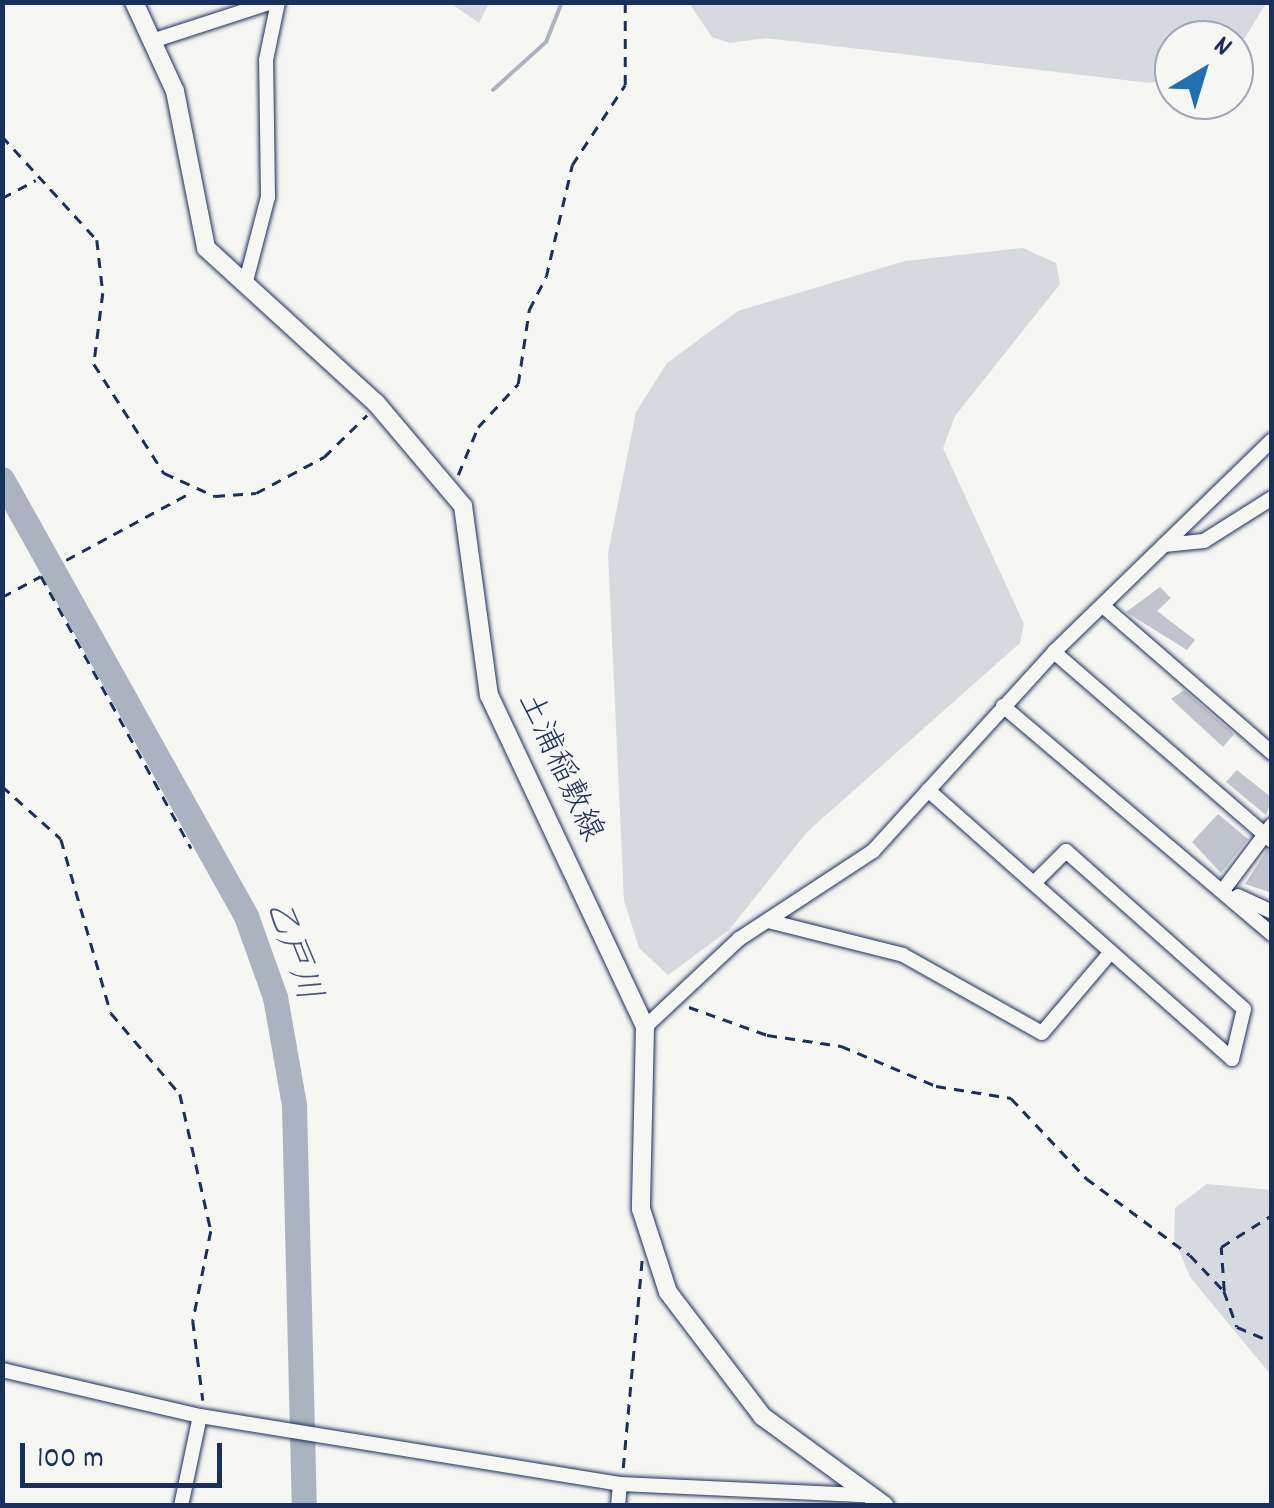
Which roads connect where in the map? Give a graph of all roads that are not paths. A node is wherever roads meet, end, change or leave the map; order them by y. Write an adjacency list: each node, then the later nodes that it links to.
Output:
1 (134, 2): 3 (main road)
2 (275, 2): 3 (street); 4 (street)
3 (152, 41): 4 (main road)
4 (244, 285): 20 (main road, 土浦稲敷線)
5 (1272, 440): 7 (street)
6 (1272, 498): 7 (street)
7 (1164, 545): 8 (street)
8 (1103, 606): 9 (street); 11 (street)
9 (1054, 652): 10 (street); 13 (street)
10 (1003, 706): 12 (street); 15 (street)
11 (1272, 752)
12 (928, 790): 14 (street); 17 (street)
13 (1269, 835): 15 (street)
14 (1034, 884): 19 (street); 19 (street)
15 (1224, 890): 16 (street); 18 (street)
16 (1272, 912)
17 (768, 920): 19 (street); 20 (street)
18 (1272, 934)
19 (1112, 952)
20 (646, 1027): 24 (main road, 土浦稲敷線)
21 (2, 1370): 22 (street)
22 (203, 1416): 23 (street); 25 (street)
23 (620, 1484): 24 (street); 26 (street)
24 (866, 1494): 27 (main road, 土浦稲敷線)
25 (182, 1506)
26 (618, 1506)
27 (885, 1506)

